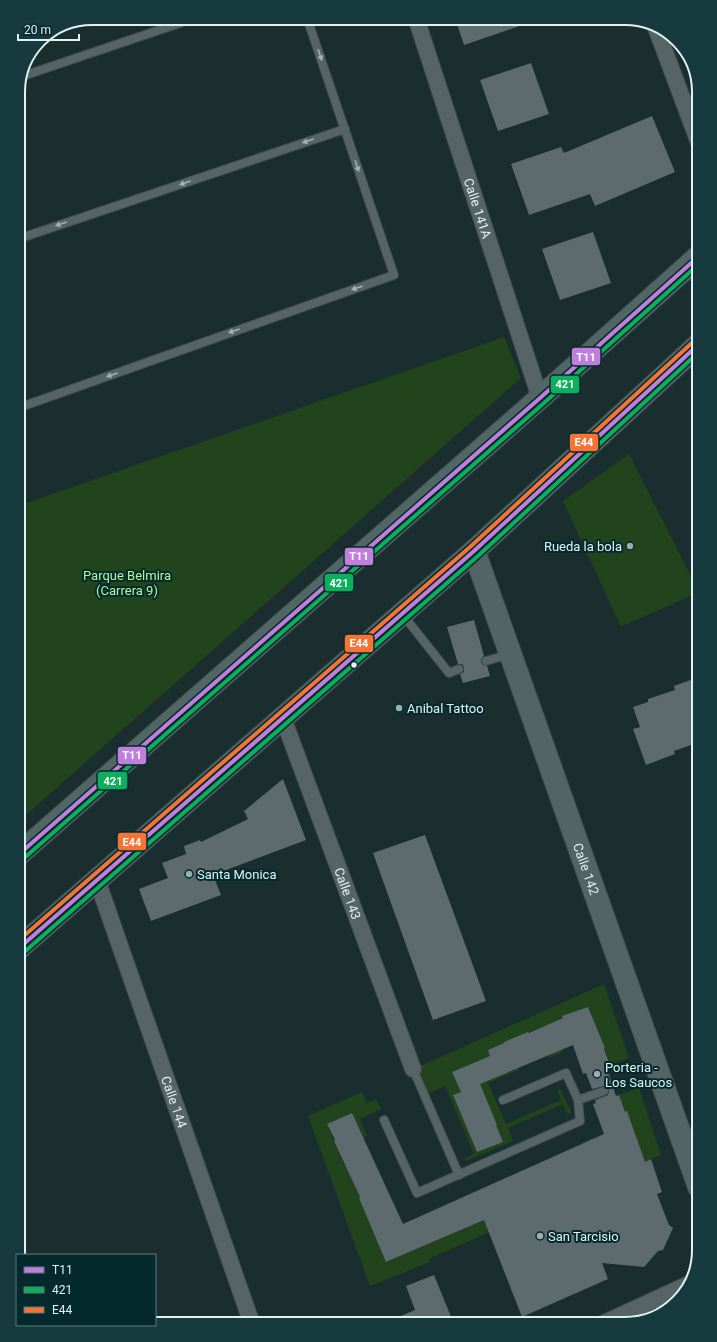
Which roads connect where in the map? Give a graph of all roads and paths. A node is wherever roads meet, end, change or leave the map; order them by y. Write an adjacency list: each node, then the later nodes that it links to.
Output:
1 (174, 25): 5 (lane)
2 (309, 25): 7 (lane, one-way to 7)
3 (418, 25): 11 (street, Calle 141A)
4 (658, 34): 6 (street)
5 (27, 75)
6 (692, 124)
7 (345, 129): 8 (lane, one-way to 8); 12 (lane, one-way to 12)
8 (25, 237)
9 (692, 262): 11 (main road)
10 (692, 350): 13 (main road)
11 (540, 398): 19 (main road)
12 (25, 406)
13 (474, 551): 14 (main road); 15 (main road, Calle 142)
14 (402, 614): 17 (lane); 18 (main road)
15 (510, 654): 16 (lane); 27 (main road, Calle 142)
16 (486, 661)
17 (459, 669)
18 (284, 718): 20 (main road); 22 (street, Calle 143)
19 (25, 849)
20 (97, 880): 21 (main road); 30 (street, Calle 144)
21 (25, 943)
22 (413, 1069): 28 (lane)
23 (604, 1091): 25 (lane)
24 (503, 1100): 25 (lane)
25 (578, 1100): 28 (lane)
26 (384, 1120): 28 (lane)
27 (692, 1167)
28 (459, 1175)
29 (680, 1288): 31 (street)
30 (250, 1317)
31 (617, 1317)

